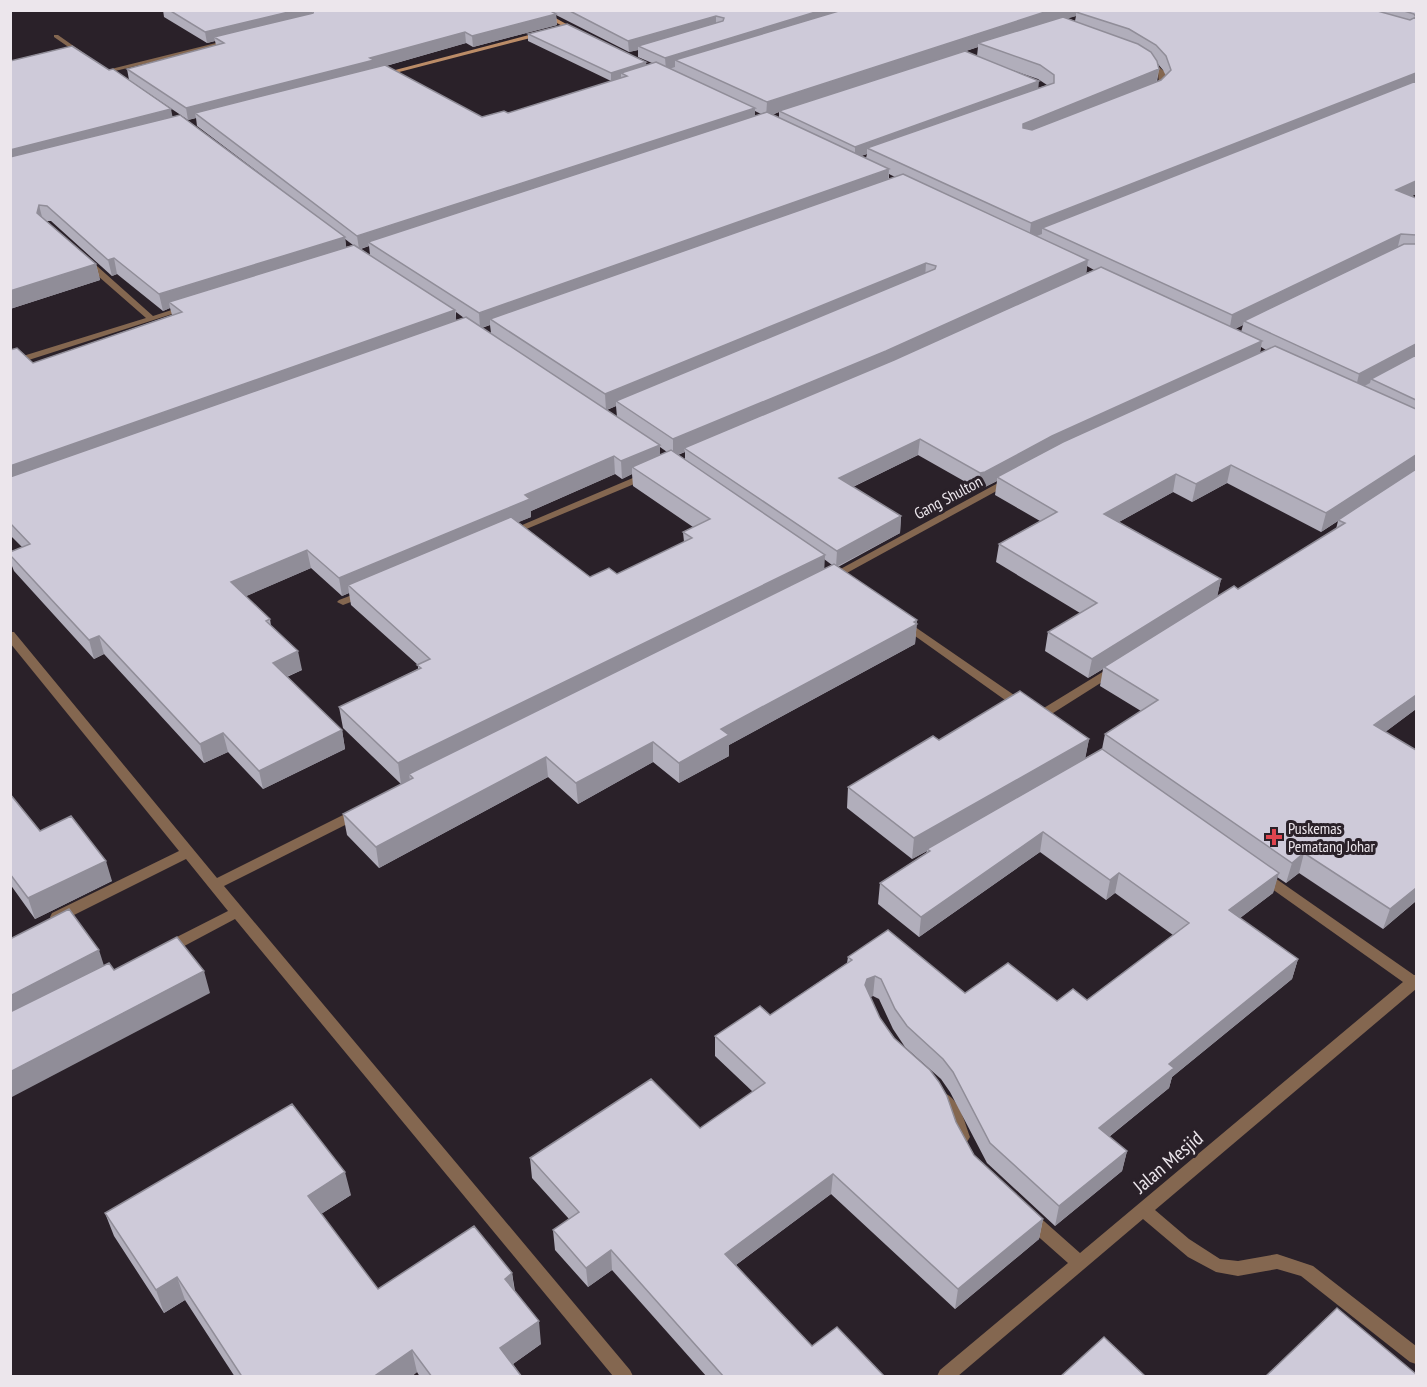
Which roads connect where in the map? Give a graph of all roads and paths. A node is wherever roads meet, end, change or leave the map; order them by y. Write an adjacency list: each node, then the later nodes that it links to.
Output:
1 (535, 10): 2 (main road)
2 (568, 27): 4 (main road); 11 (main road)
3 (56, 36): 7 (street)
4 (588, 37)
5 (244, 38): 9 (street)
6 (1136, 53): 12 (street)
7 (90, 60)
8 (99, 66): 9 (street)
9 (108, 71): 10 (street)
10 (117, 78)
11 (371, 78)
12 (1144, 95)
13 (81, 256): 15 (street)
14 (198, 305): 15 (street)
15 (152, 319): 16 (street)
16 (10, 363)
17 (664, 469): 19 (street)
18 (1023, 473): 20 (street, Gang Shulton)
19 (498, 538)
20 (814, 585)
21 (376, 588): 22 (street)
22 (343, 602)
23 (893, 615): 25 (street)
24 (10, 636): 27 (street)
25 (1127, 661)
26 (365, 810): 29 (street)
27 (188, 852): 29 (street); 31 (street)
28 (1251, 868): 33 (street)
29 (215, 885): 30 (street)
30 (237, 912): 32 (street); 40 (street)
31 (42, 924)
32 (155, 955)
33 (1416, 982): 37 (street, Jalan Mesjid)
34 (934, 1085): 35 (street)
35 (969, 1150)
36 (1021, 1210): 38 (street)
37 (1144, 1210): 38 (street, Jalan Mesjid); 39 (street)
38 (1080, 1264): 41 (street, Jalan Mesjid)
39 (1416, 1356)
40 (624, 1377)
41 (946, 1377)

